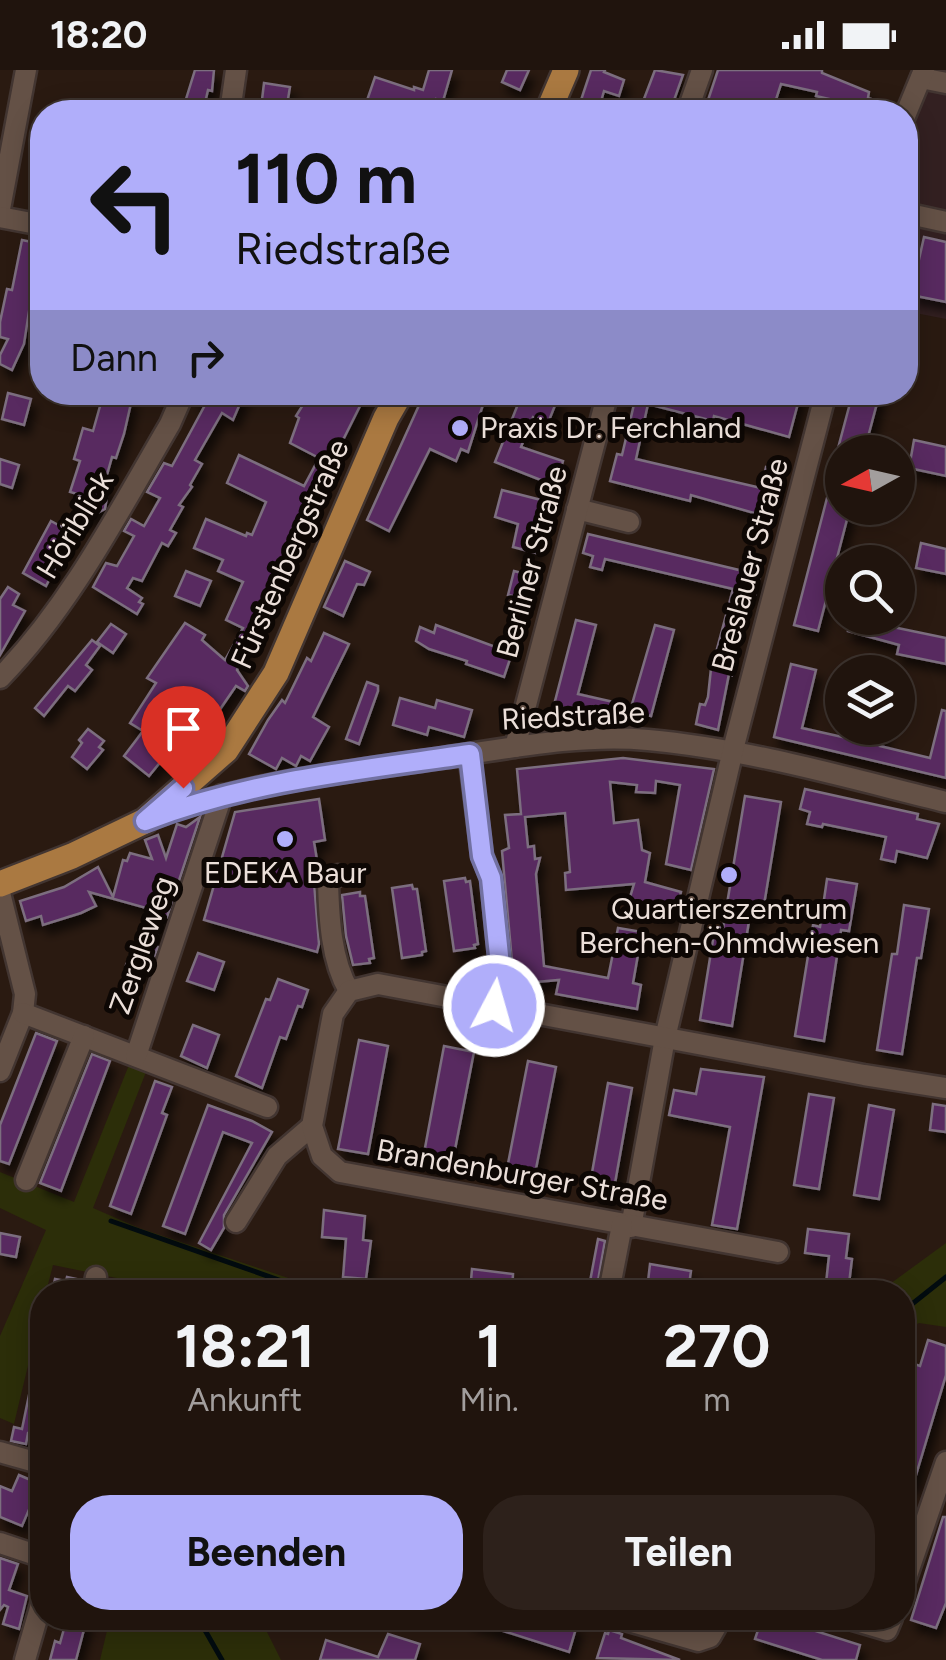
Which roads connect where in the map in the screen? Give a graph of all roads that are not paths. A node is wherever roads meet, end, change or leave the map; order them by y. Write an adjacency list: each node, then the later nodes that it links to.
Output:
1 (26, 70): 11 (street)
2 (236, 70): 7 (street)
3 (566, 70): 8 (main road)
4 (702, 70): 9 (street)
5 (923, 74): 6 (street); 10 (street)
6 (946, 83)
7 (232, 100)
8 (553, 100)
9 (691, 100)
10 (912, 100)
11 (0, 208)
12 (918, 217): 14 (street)
13 (0, 218): 15 (street)
14 (946, 222)
15 (30, 223)
16 (178, 405): 22 (street, Höriblick)
17 (394, 405): 28 (main road, Fürstenbergstraße)
18 (605, 405): 20 (street, Berliner Straße)
19 (823, 405): 25 (street, Breslauer Straße)
20 (577, 509): 21 (street); 23 (street, Berliner Straße)
21 (628, 522)
22 (0, 678)
23 (515, 746): 24 (street, Riedstraße); 25 (street, Riedstraße)
24 (470, 754): 26 (street, Riedstraße); 33 (street)
25 (732, 754): 27 (street, Riedstraße); 36 (street, Breslauer Straße)
26 (222, 796): 28 (street, Riedstraße); 37 (street, Zergleweg)
27 (946, 802)
28 (145, 821): 30 (main road, Fürstenbergstraße)
29 (338, 875): 32 (street)
30 (0, 884)
31 (0, 893): 34 (street)
32 (349, 991): 33 (street); 41 (street)
33 (494, 1006): 36 (street)
34 (13, 1021): 35 (street); 38 (street)
35 (84, 1036): 37 (street); 42 (street)
36 (666, 1038): 39 (street); 44 (street, Breslauer Straße)
37 (136, 1056): 40 (street)
38 (0, 1071)
39 (946, 1088)
40 (267, 1107)
41 (312, 1126): 43 (street); 44 (street, Brandenburger Straße)
42 (26, 1180)
43 (236, 1222)
44 (626, 1226): 45 (street, Brandenburger Straße); 46 (street, Breslauer Straße)
45 (778, 1252)
46 (612, 1280)
47 (0, 1452): 48 (street)
48 (30, 1461)
49 (946, 1462): 51 (street)
50 (0, 1543): 52 (street)
51 (915, 1552)
52 (30, 1553)
53 (34, 1630): 56 (street)
54 (660, 1630): 55 (street)
55 (714, 1630)
56 (25, 1660)

